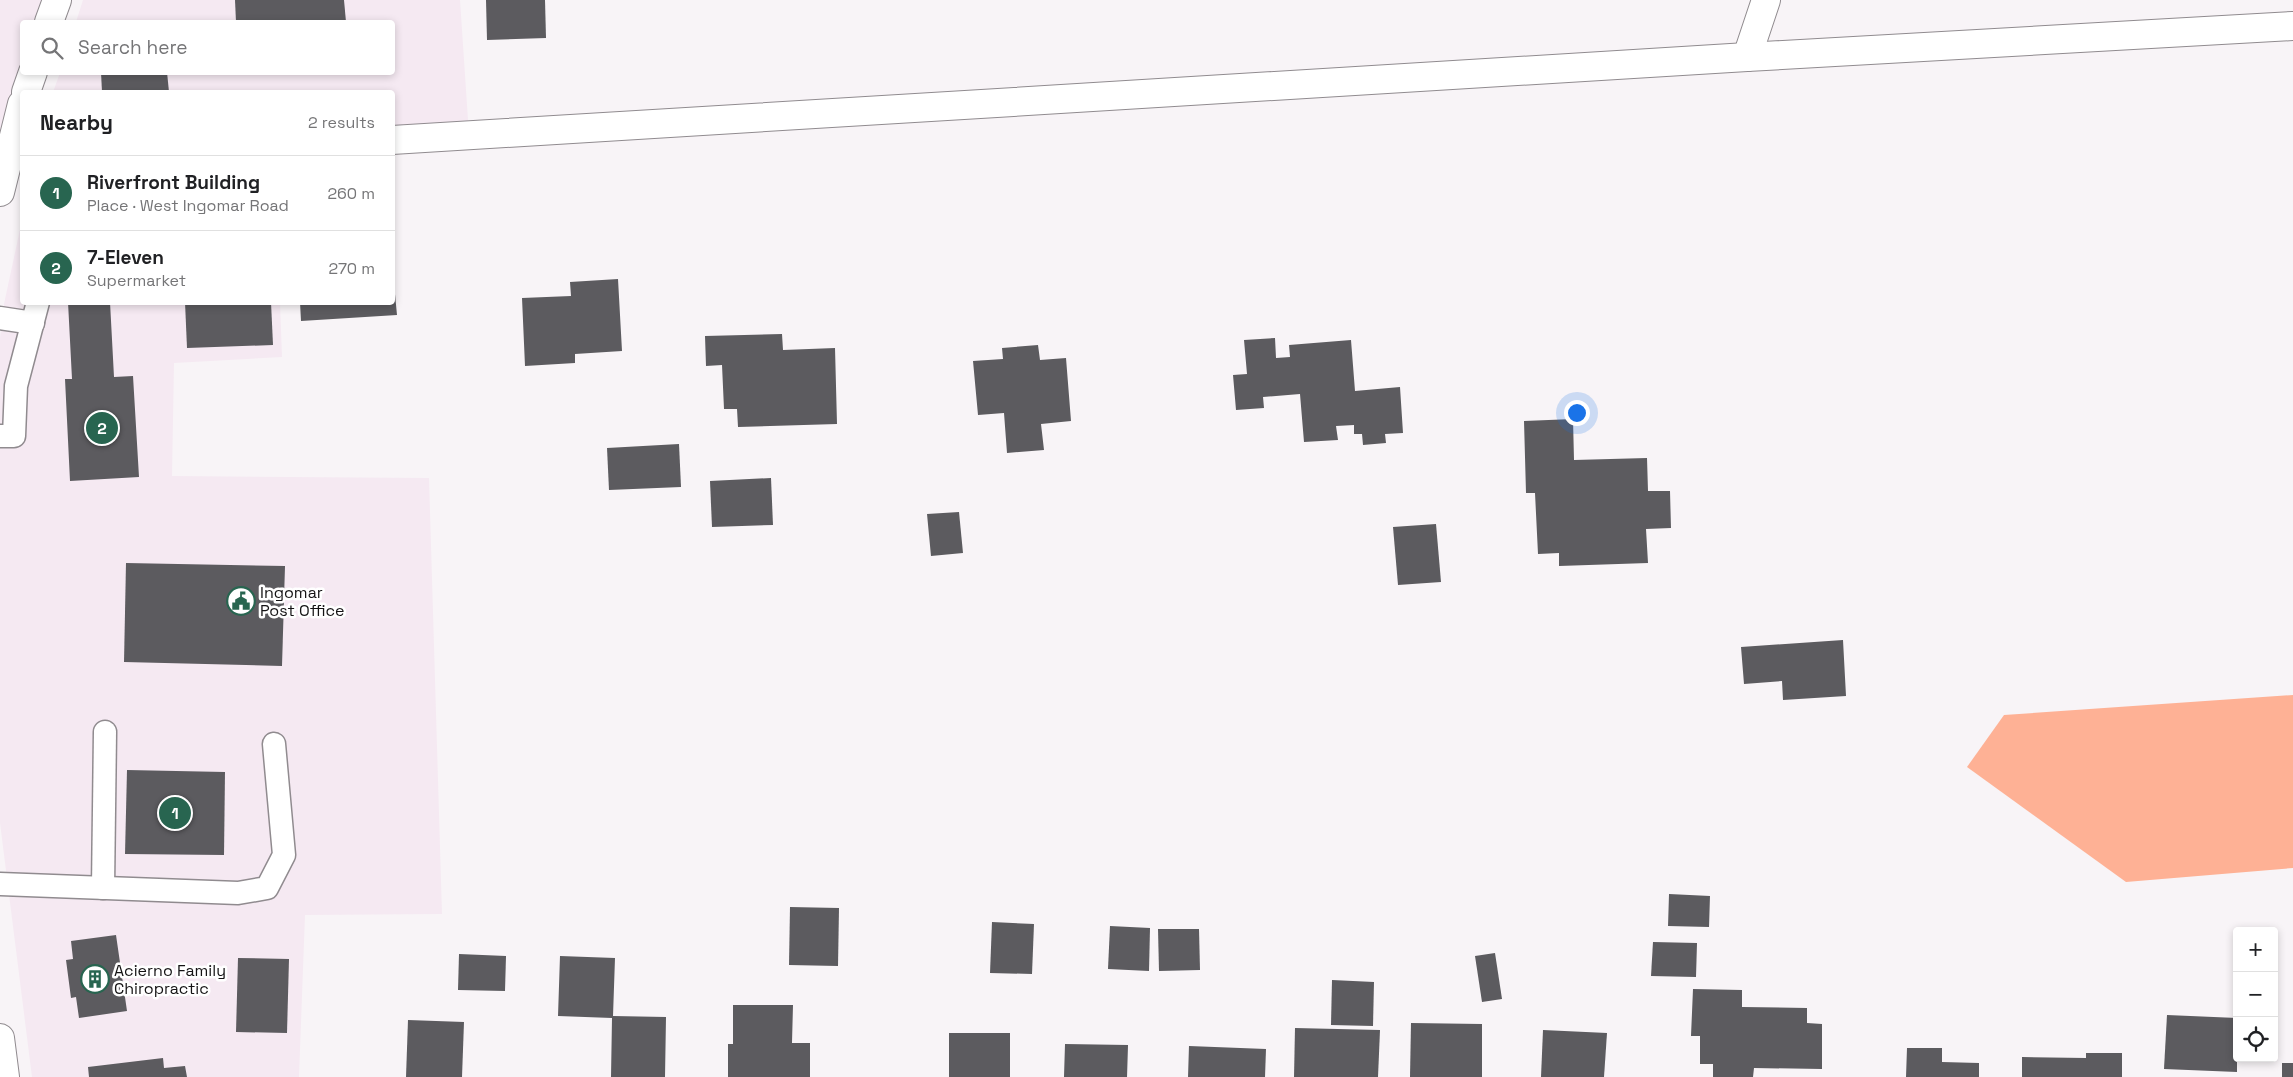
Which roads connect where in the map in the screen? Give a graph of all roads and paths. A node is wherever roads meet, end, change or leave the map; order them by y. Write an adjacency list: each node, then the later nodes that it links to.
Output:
1 (57, 0): 3 (street)
2 (1766, 0): 5 (street)
3 (50, 20)
4 (2293, 26): 5 (street)
5 (1747, 57): 9 (street)
6 (32, 75): 7 (street)
7 (27, 90)
8 (20, 114): 10 (street)
9 (395, 140)
10 (10, 163): 11 (street)
11 (0, 192)
12 (35, 313): 13 (lane); 14 (lane)
13 (0, 318)
14 (0, 436)
15 (105, 732): 18 (lane)
16 (274, 744): 18 (lane)
17 (0, 884): 18 (lane)
18 (103, 888)
19 (0, 1038): 20 (street)
20 (5, 1077)

